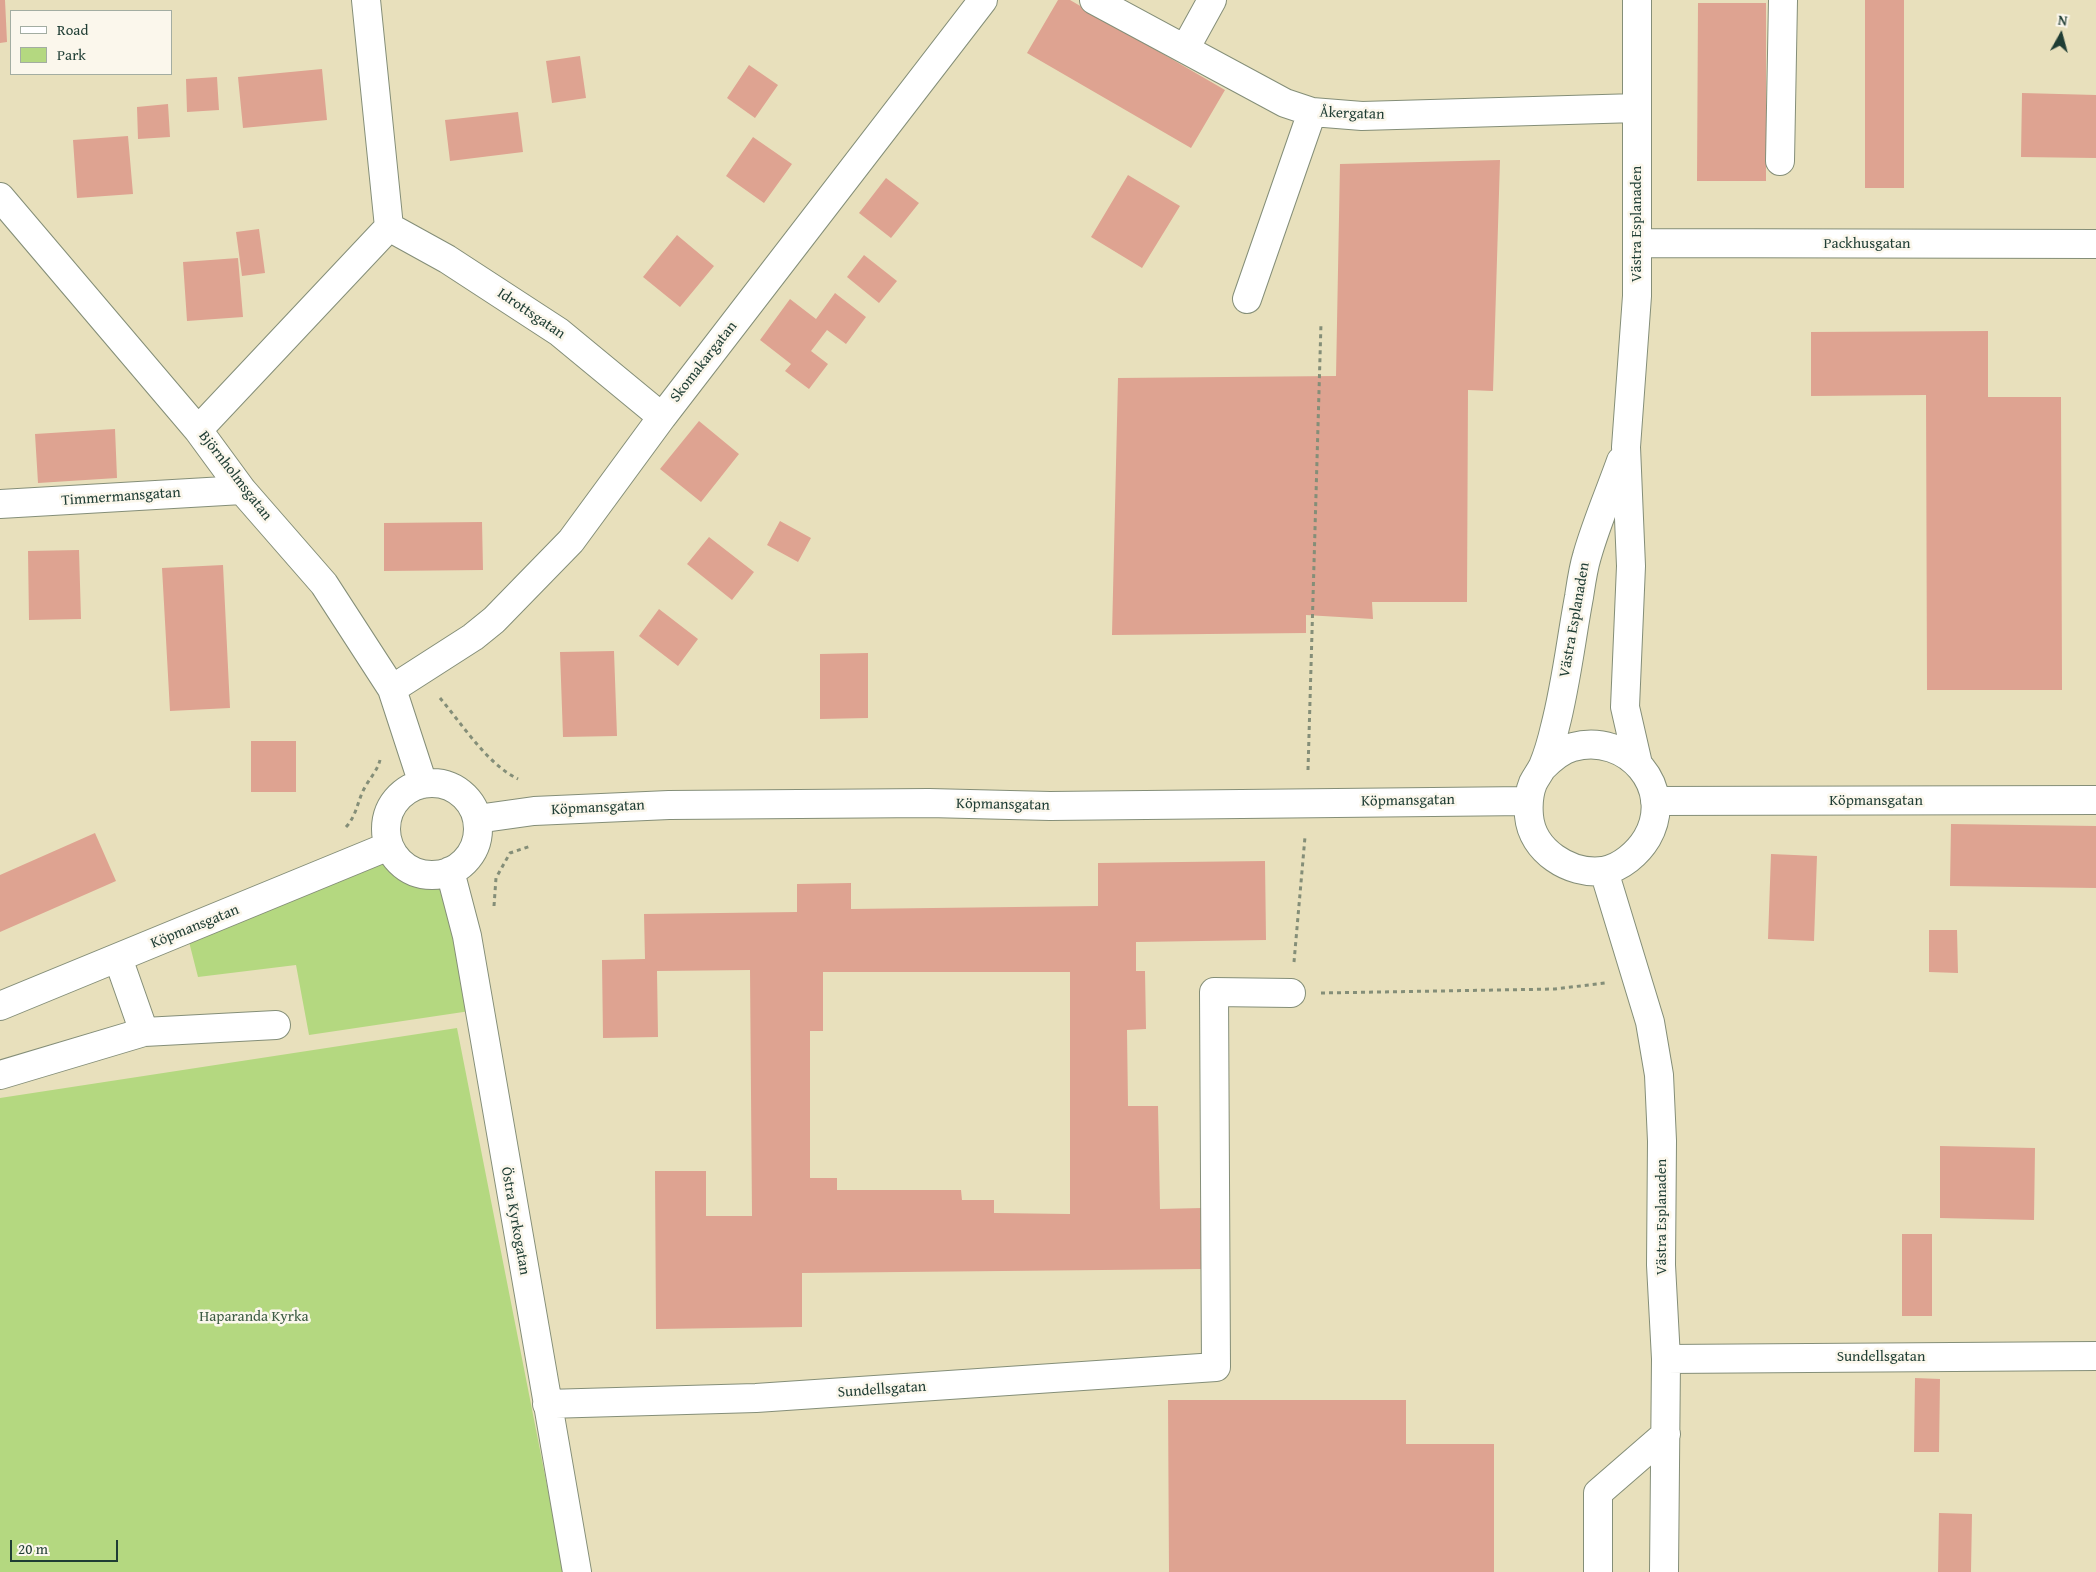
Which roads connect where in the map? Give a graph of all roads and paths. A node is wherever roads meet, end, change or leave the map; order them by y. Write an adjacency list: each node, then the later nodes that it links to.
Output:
1 (366, 0): 12 (street)
2 (983, 0): 17 (street, Skomakargatan)
3 (1094, 0): 7 (street, Åkergatan)
4 (1212, 0): 7 (street)
5 (1637, 0): 8 (street, Västra Esplanaden)
6 (1784, 0): 10 (street)
7 (1185, 49): 9 (street, Åkergatan)
8 (1637, 108): 9 (street, Åkergatan); 13 (street, Västra Esplanaden)
9 (1312, 112): 15 (street)
10 (1780, 161)
11 (0, 197): 18 (street, Björnholmsgatan)
12 (389, 227): 17 (street, Idrottsgatan); 18 (street)
13 (1637, 243): 14 (street, Packhusgatan); 19 (street, Västra Esplanaden)
14 (2096, 244)
15 (1247, 299)
16 (1320, 323): 30 (path)
17 (662, 417): 22 (street, Skomakargatan)
18 (198, 430): 20 (street, Björnholmsgatan)
19 (1626, 448): 24 (street, Västra Esplanaden); 25 (street, Västra Esplanaden)
20 (242, 490): 21 (street, Timmermansgatan); 22 (street, Björnholmsgatan)
21 (0, 504)
22 (392, 689): 26 (street, Björnholmsgatan)
23 (382, 751): 32 (path)
24 (1638, 764): 25 (street, Västra Esplanaden); 29 (street, Västra Esplanaden)
25 (1542, 768): 28 (street, Västra Esplanaden)
26 (423, 784): 31 (street); 33 (street)
27 (2096, 800): 29 (street, Köpmansgatan)
28 (1528, 801): 30 (street, Köpmansgatan); 35 (street, Västra Esplanaden)
29 (1655, 801): 35 (street, Västra Esplanaden)
30 (1308, 802): 31 (street, Köpmansgatan); 38 (path)
31 (477, 819): 34 (street)
32 (340, 831)
33 (389, 846): 34 (street); 36 (street, Köpmansgatan)
34 (450, 871): 45 (street, Östra Kyrkogatan)
35 (1604, 871): 37 (street, Västra Esplanaden)
36 (118, 958): 39 (street, Köpmansgatan); 41 (street)
37 (1638, 979): 38 (path); 44 (street, Västra Esplanaden)
38 (1291, 993): 45 (street, Sundellsgatan)
39 (0, 1006)
40 (276, 1025): 41 (street)
41 (144, 1032): 42 (street)
42 (0, 1075)
43 (2096, 1356): 44 (street, Sundellsgatan)
44 (1666, 1359): 46 (street, Västra Esplanaden)
45 (547, 1404): 47 (street, Östra Kyrkogatan)
46 (1666, 1434): 48 (street); 49 (street, Västra Esplanaden)
47 (577, 1572)
48 (1598, 1572)
49 (1664, 1572)

